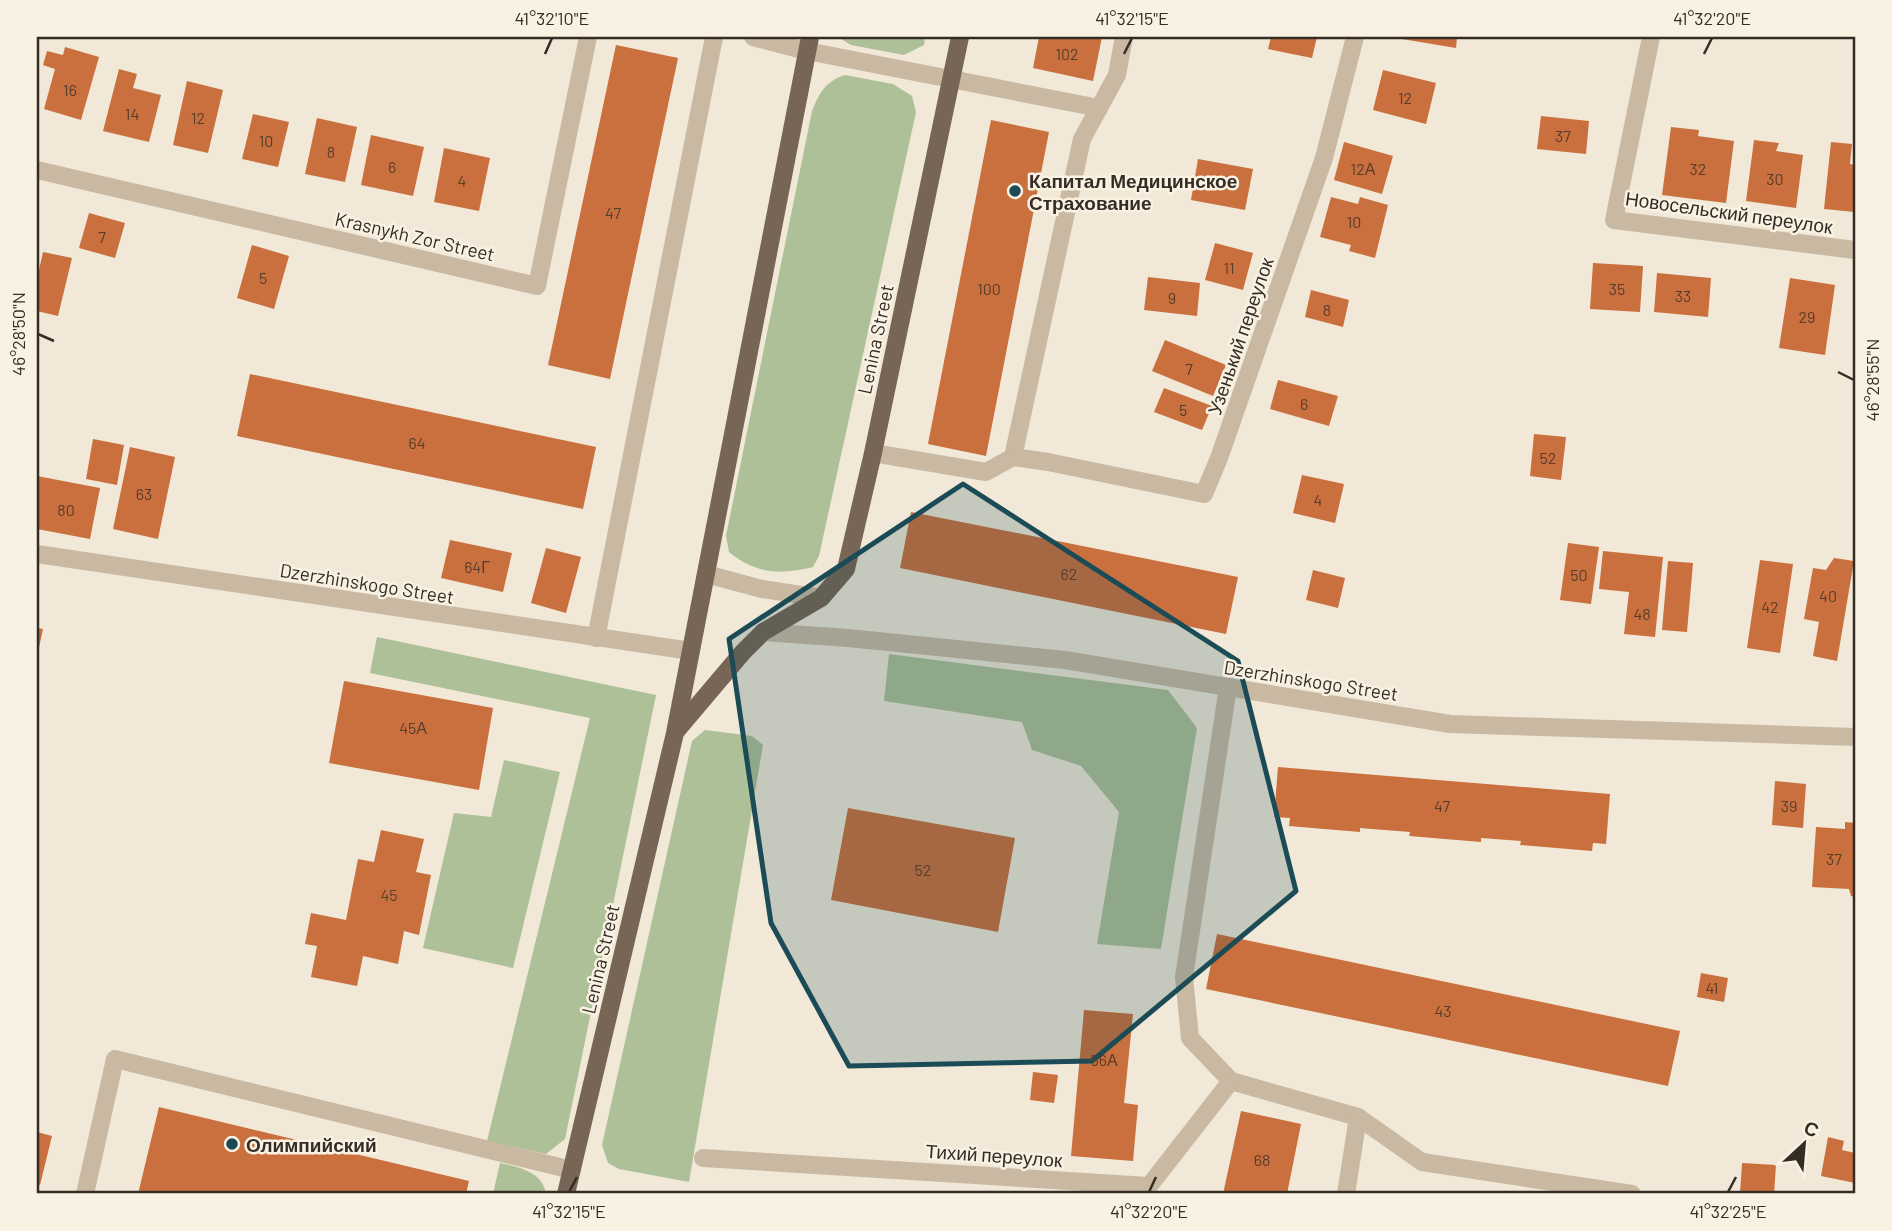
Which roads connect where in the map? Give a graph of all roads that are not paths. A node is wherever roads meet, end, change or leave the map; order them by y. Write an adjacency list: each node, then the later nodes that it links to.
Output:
1 (588, 37): 11 (street, Krasnykh Zor Street)
2 (714, 37): 19 (street)
3 (753, 37): 8 (street)
4 (960, 37): 9 (main road, Lenina Street)
5 (1124, 37): 10 (street)
6 (1355, 37): 14 (street, Узенький переулок)
7 (1651, 37): 12 (street, Новосельский переулок)
8 (808, 44): 9 (street); 16 (main road, Lenina Street)
9 (952, 80): 10 (street); 13 (main road, Lenina Street)
10 (1099, 108): 14 (street)
11 (37, 170)
12 (1855, 250)
13 (873, 453): 14 (street); 17 (main road, Lenina Street)
14 (1013, 457)
15 (37, 554): 19 (street, Dzerzhinskogo Street)
16 (706, 574): 17 (street); 20 (main road, Lenina Street)
17 (821, 598): 18 (main road, Lenina Street)
18 (763, 632): 21 (street, Dzerzhinskogo Street); 22 (main road, Lenina Street)
19 (596, 638): 20 (street, Dzerzhinskogo Street)
20 (691, 651): 22 (main road, Lenina Street)
21 (1228, 687): 23 (street, Dzerzhinskogo Street); 24 (street)
22 (675, 733): 27 (main road, Lenina Street)
23 (1855, 737)
24 (1231, 1081): 25 (street); 26 (street, Тихий переулок)
25 (1358, 1117): 30 (street); 31 (street)
26 (703, 1158)
27 (572, 1170): 28 (street); 29 (main road, Lenina Street)
28 (85, 1194)
29 (566, 1194)
30 (1346, 1194)
31 (1632, 1194)

